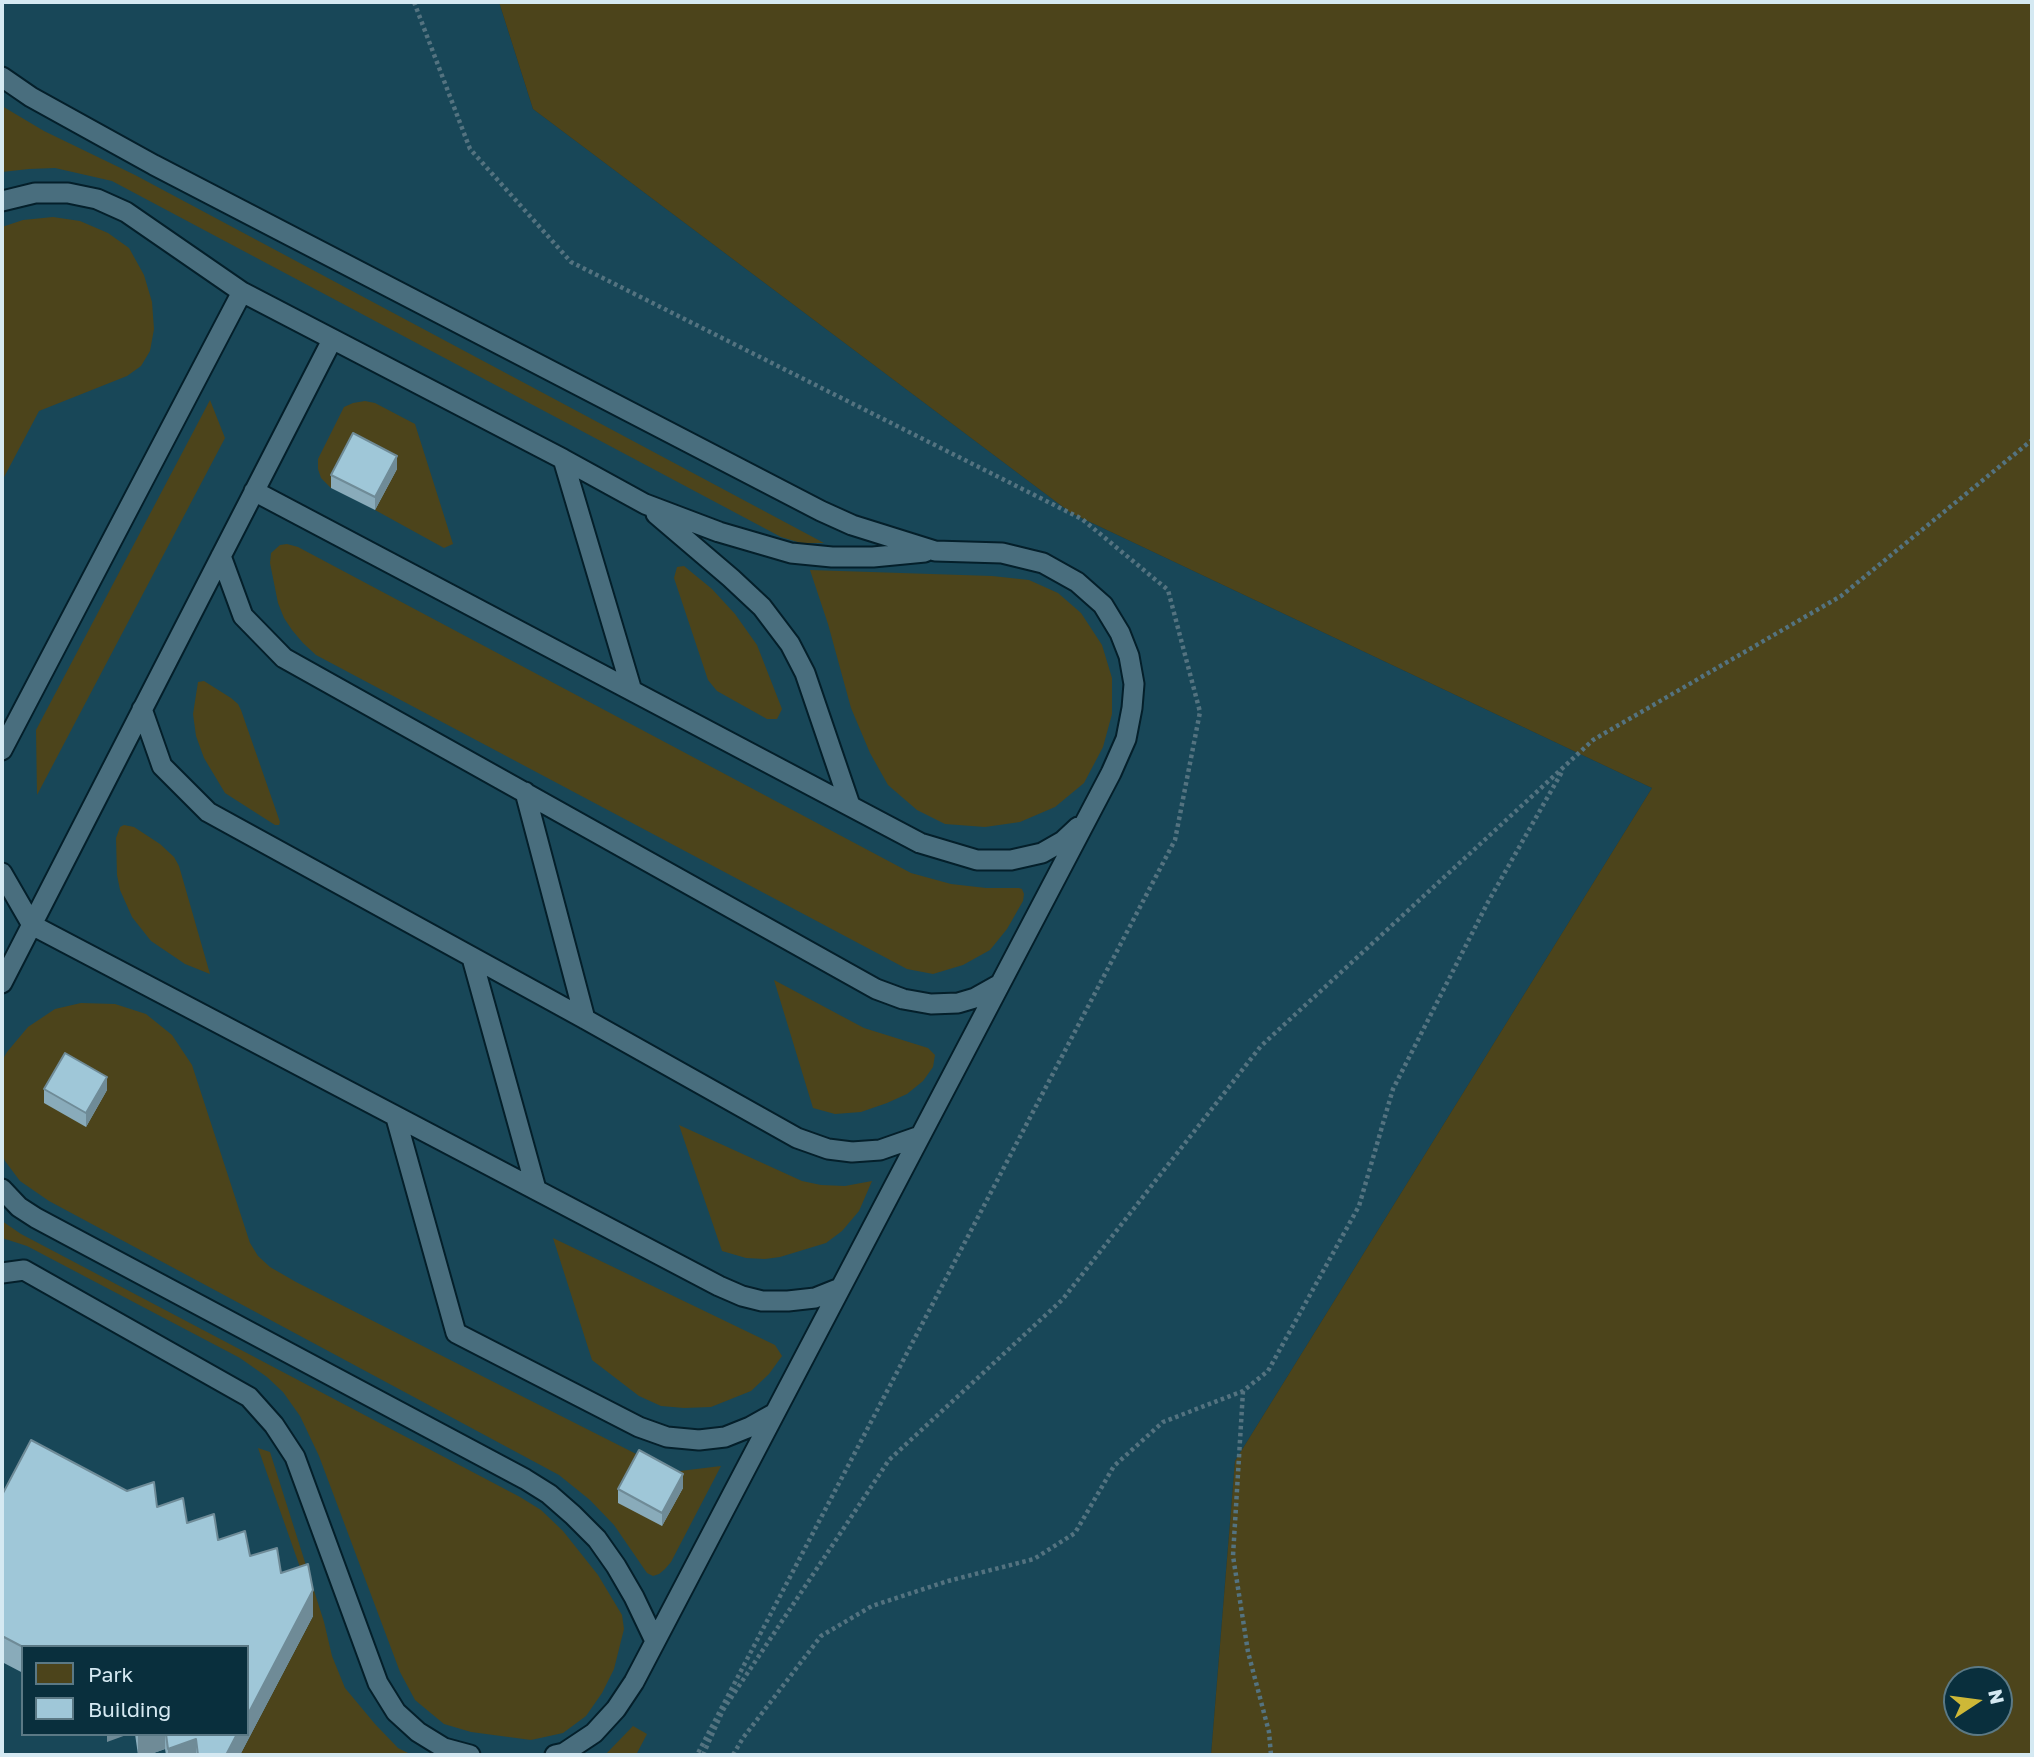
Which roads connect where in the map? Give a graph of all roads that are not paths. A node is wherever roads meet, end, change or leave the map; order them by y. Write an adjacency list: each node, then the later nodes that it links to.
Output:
1 (2, 78): 8 (lane)
2 (2, 201): 3 (lane)
3 (242, 292): 4 (lane); 12 (lane)
4 (332, 340): 5 (lane); 6 (lane)
5 (563, 459): 7 (lane); 10 (lane)
6 (254, 491): 9 (lane); 10 (lane)
7 (645, 505): 8 (lane); 14 (lane)
8 (935, 551): 15 (lane)
9 (220, 556): 11 (lane); 13 (lane)
10 (632, 691): 14 (lane)
11 (142, 709): 17 (lane); 18 (lane)
12 (2, 750)
13 (526, 792): 20 (lane); 21 (lane)
14 (850, 805): 15 (lane)
15 (1086, 820): 20 (lane)
16 (2, 873): 17 (lane)
17 (32, 925): 19 (lane); 22 (lane)
18 (472, 958): 21 (lane); 25 (lane)
19 (2, 983)
20 (1000, 984): 23 (lane)
21 (584, 1019): 23 (lane)
22 (396, 1118): 25 (lane); 28 (lane)
23 (920, 1136): 27 (lane)
24 (2, 1189): 29 (lane)
25 (536, 1189): 27 (lane)
26 (2, 1273): 30 (lane)
27 (840, 1288): 28 (lane)
28 (775, 1413): 29 (lane)
29 (655, 1641): 31 (lane)
30 (470, 1755)
31 (555, 1755)

